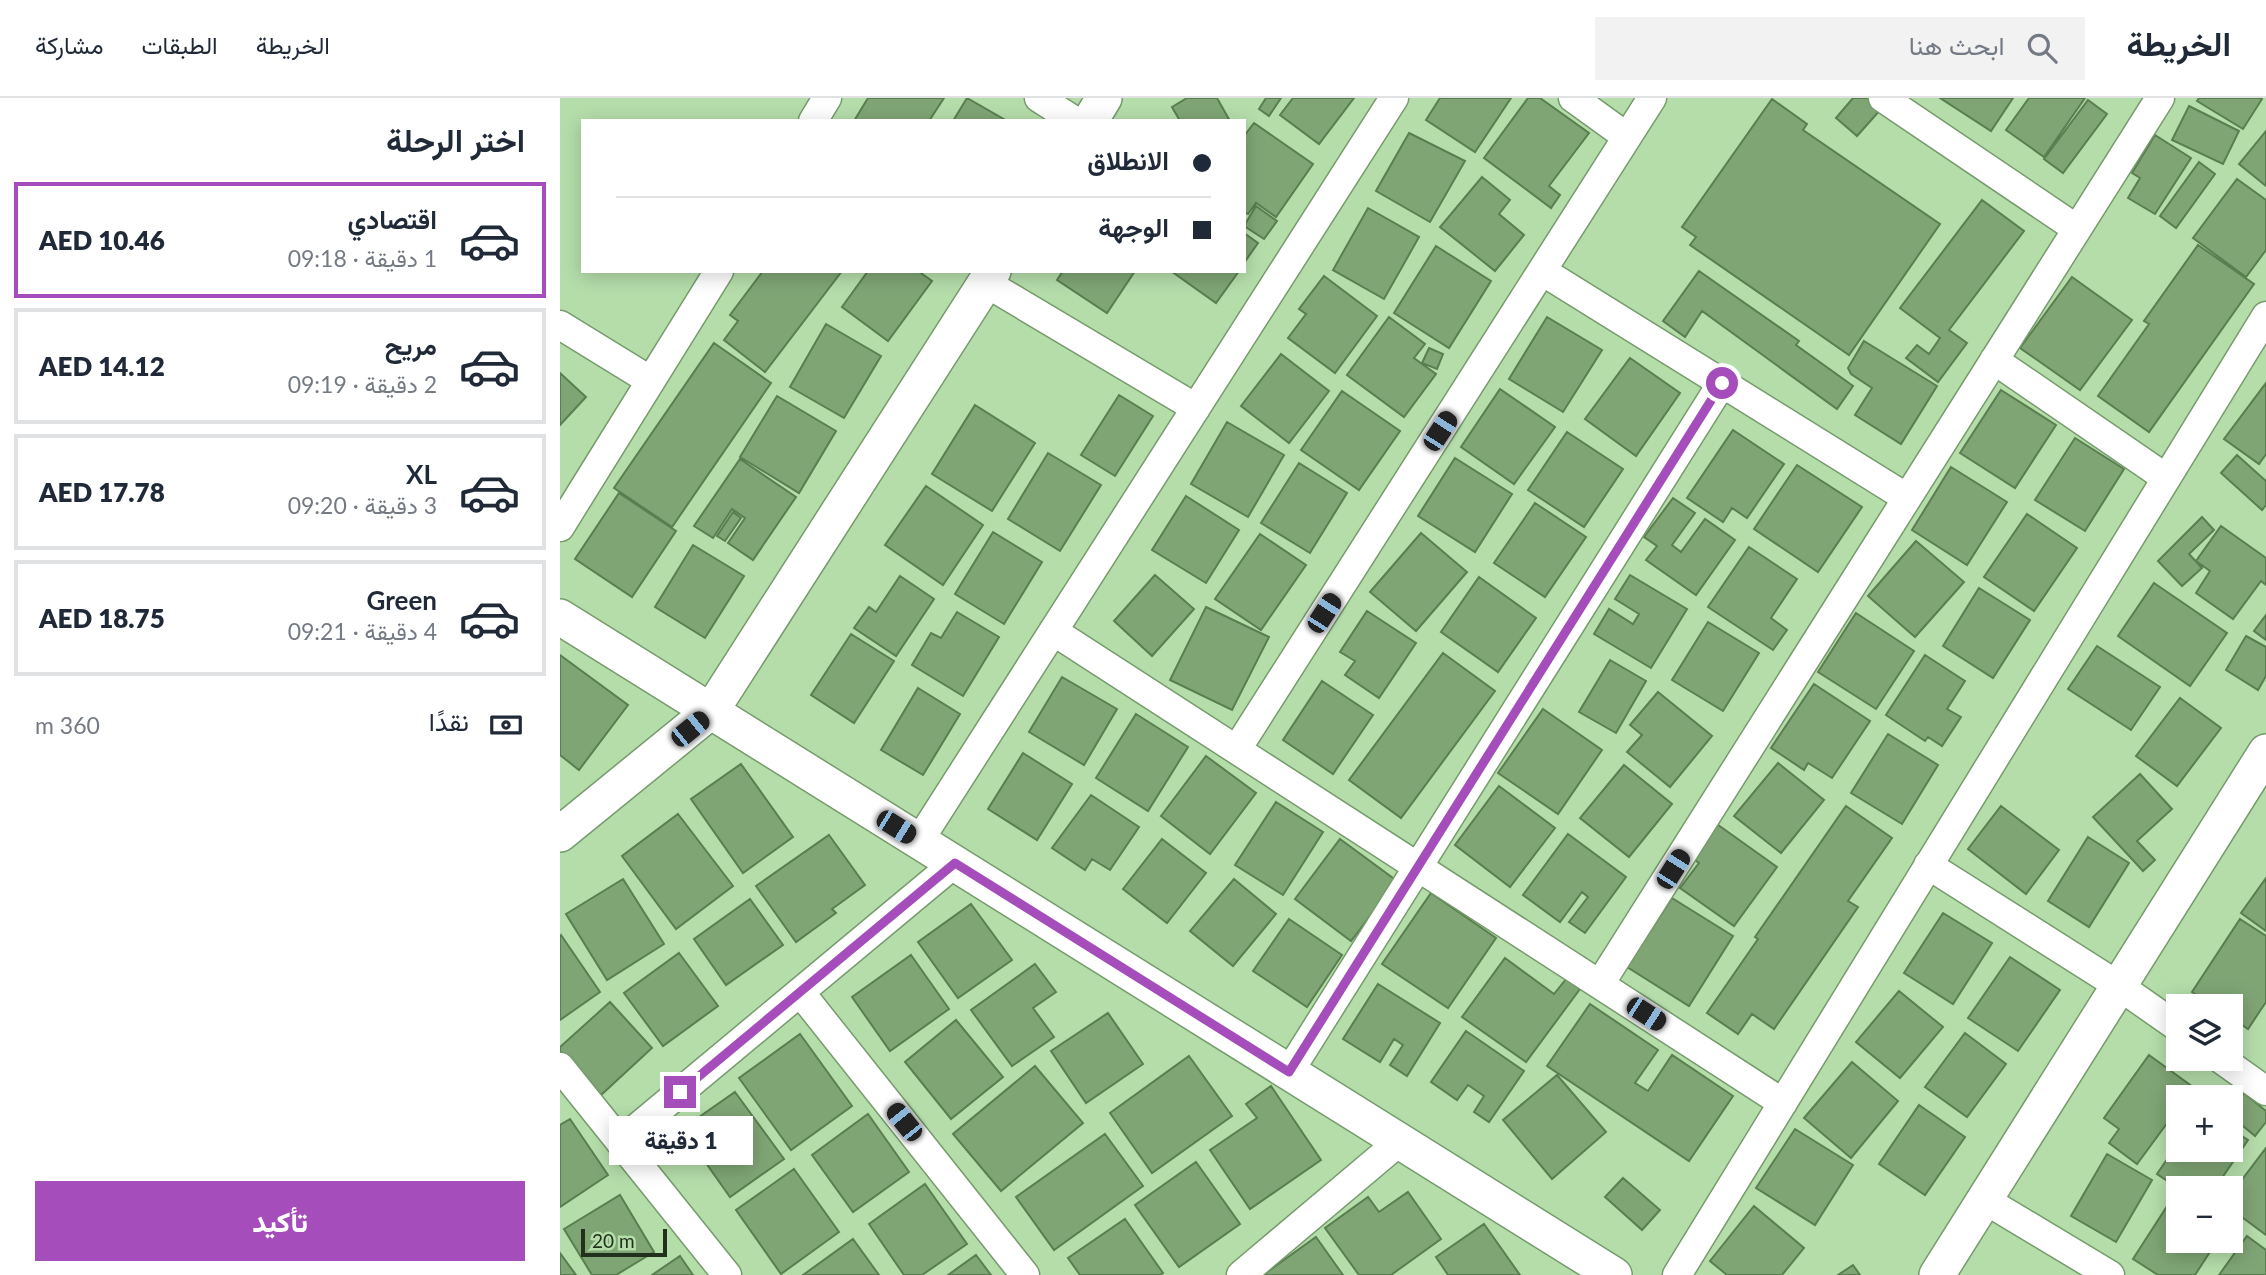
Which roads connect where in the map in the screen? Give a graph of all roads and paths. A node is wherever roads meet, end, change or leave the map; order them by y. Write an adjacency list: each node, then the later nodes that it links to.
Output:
1 (827, 98): 9 (street)
2 (1039, 98): 10 (street)
3 (1104, 98): 11 (street)
4 (1394, 98): 22 (street)
5 (1573, 98): 12 (street)
6 (1652, 98): 12 (street)
7 (2160, 98): 13 (street)
8 (1898, 102): 13 (street)
9 (814, 119)
10 (1072, 119)
11 (1091, 119)
12 (1627, 137): 14 (street)
13 (2077, 229): 19 (street)
14 (1542, 271): 21 (street); 29 (street)
15 (718, 273): 20 (street)
16 (989, 277): 22 (street); 28 (street)
17 (2266, 316): 23 (street)
18 (560, 325): 20 (street)
19 (1994, 360): 23 (street); 24 (street)
20 (651, 381): 25 (street)
21 (1722, 383): 24 (street); 35 (street)
22 (1196, 408): 27 (street)
23 (2166, 478): 34 (street)
24 (1907, 498): 36 (street)
25 (560, 527)
26 (560, 617): 28 (street)
27 (1054, 631): 29 (street); 32 (street)
28 (711, 711): 31 (street); 32 (street)
29 (1237, 749): 35 (street)
30 (2266, 752): 37 (street)
31 (560, 834)
32 (919, 841): 33 (street)
33 (955, 863): 38 (street); 42 (street)
34 (1928, 866): 37 (street); 44 (street)
35 (1418, 867): 36 (street); 42 (street)
36 (1600, 985): 44 (street)
37 (2119, 986): 39 (street); 47 (street)
38 (800, 992): 46 (street); 50 (street)
39 (2166, 1019)
40 (560, 1067): 46 (street)
41 (2238, 1071): 43 (street)
42 (1289, 1072): 45 (street)
43 (2266, 1091)
44 (1783, 1103): 52 (street)
45 (1400, 1141): 48 (street); 51 (street)
46 (620, 1142): 49 (street)
47 (1984, 1200): 53 (street); 54 (street)
48 (1604, 1273)
49 (727, 1275)
50 (1025, 1275)
51 (1241, 1275)
52 (1677, 1275)
53 (1937, 1275)
54 (2110, 1275)

